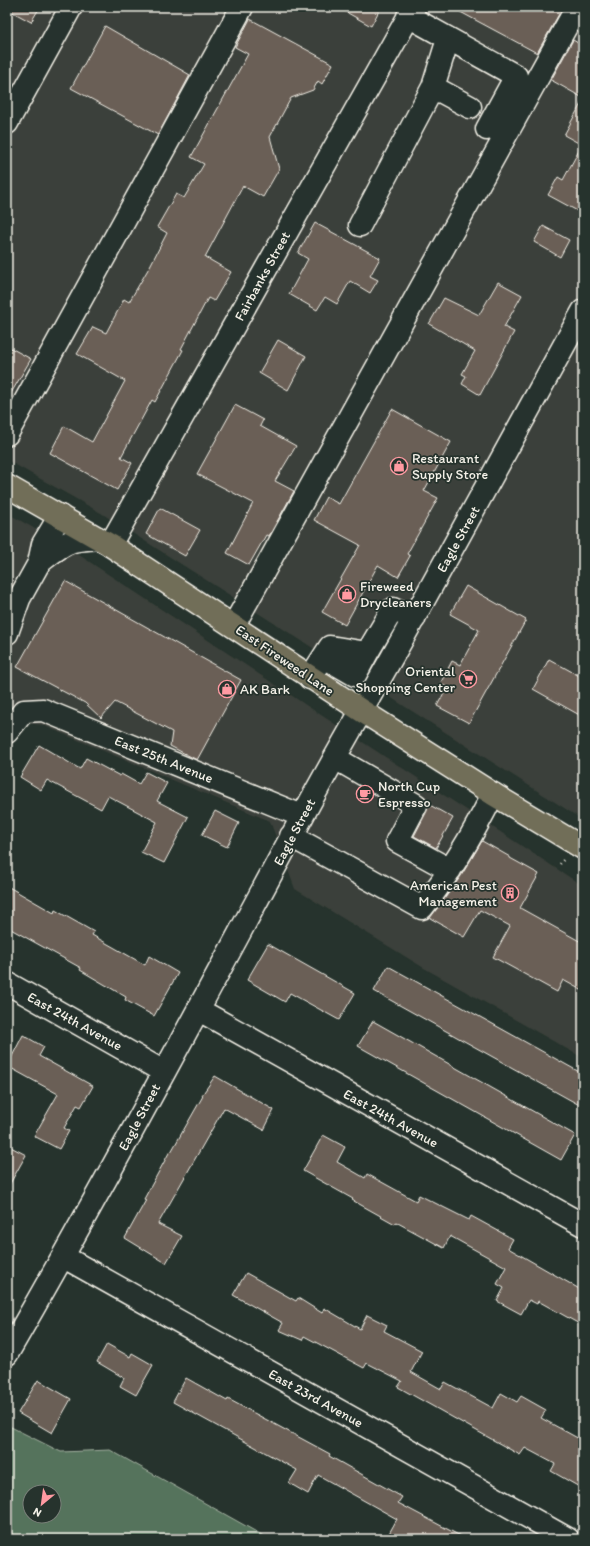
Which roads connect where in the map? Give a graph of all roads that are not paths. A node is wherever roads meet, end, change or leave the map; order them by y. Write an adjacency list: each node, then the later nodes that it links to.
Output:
1 (71, 7): 8 (street)
2 (242, 7): 12 (street)
3 (577, 7): 18 (street)
4 (411, 12): 5 (street); 15 (street, Fairbanks Street)
5 (448, 39): 6 (street); 9 (street)
6 (433, 87): 7 (street); 10 (street)
7 (470, 107)
8 (7, 123)
9 (487, 129)
10 (360, 225)
11 (583, 311): 17 (street, Eagle Street)
12 (7, 434)
13 (7, 486): 14 (main road, East Fireweed Lane)
14 (60, 516): 15 (main road, East Fireweed Lane); 16 (street)
15 (104, 541): 16 (street); 18 (main road, East Fireweed Lane)
16 (39, 563): 19 (street)
17 (414, 619): 20 (street); 21 (street, Eagle Street)
18 (234, 626): 20 (main road, East Fireweed Lane)
19 (7, 633)
20 (310, 678): 21 (main road, East Fireweed Lane)
21 (362, 711): 23 (street, Eagle Street); 24 (main road, East Fireweed Lane)
22 (7, 732): 25 (street, East 25th Avenue)
23 (335, 758): 25 (street, Eagle Street); 28 (street)
24 (493, 794): 27 (main road, East Fireweed Lane); 28 (street)
25 (302, 816): 26 (street, Eagle Street)
26 (291, 836): 28 (street); 30 (street, Eagle Street)
27 (583, 848)
28 (450, 870)
29 (7, 983): 31 (street, East 24th Avenue)
30 (198, 1010): 31 (street, Eagle Street); 32 (street, East 24th Avenue)
31 (164, 1072): 33 (street, Eagle Street)
32 (583, 1225)
33 (64, 1256): 34 (street, Eagle Street); 35 (street, East 23rd Avenue)
34 (7, 1354)
35 (568, 1539)

